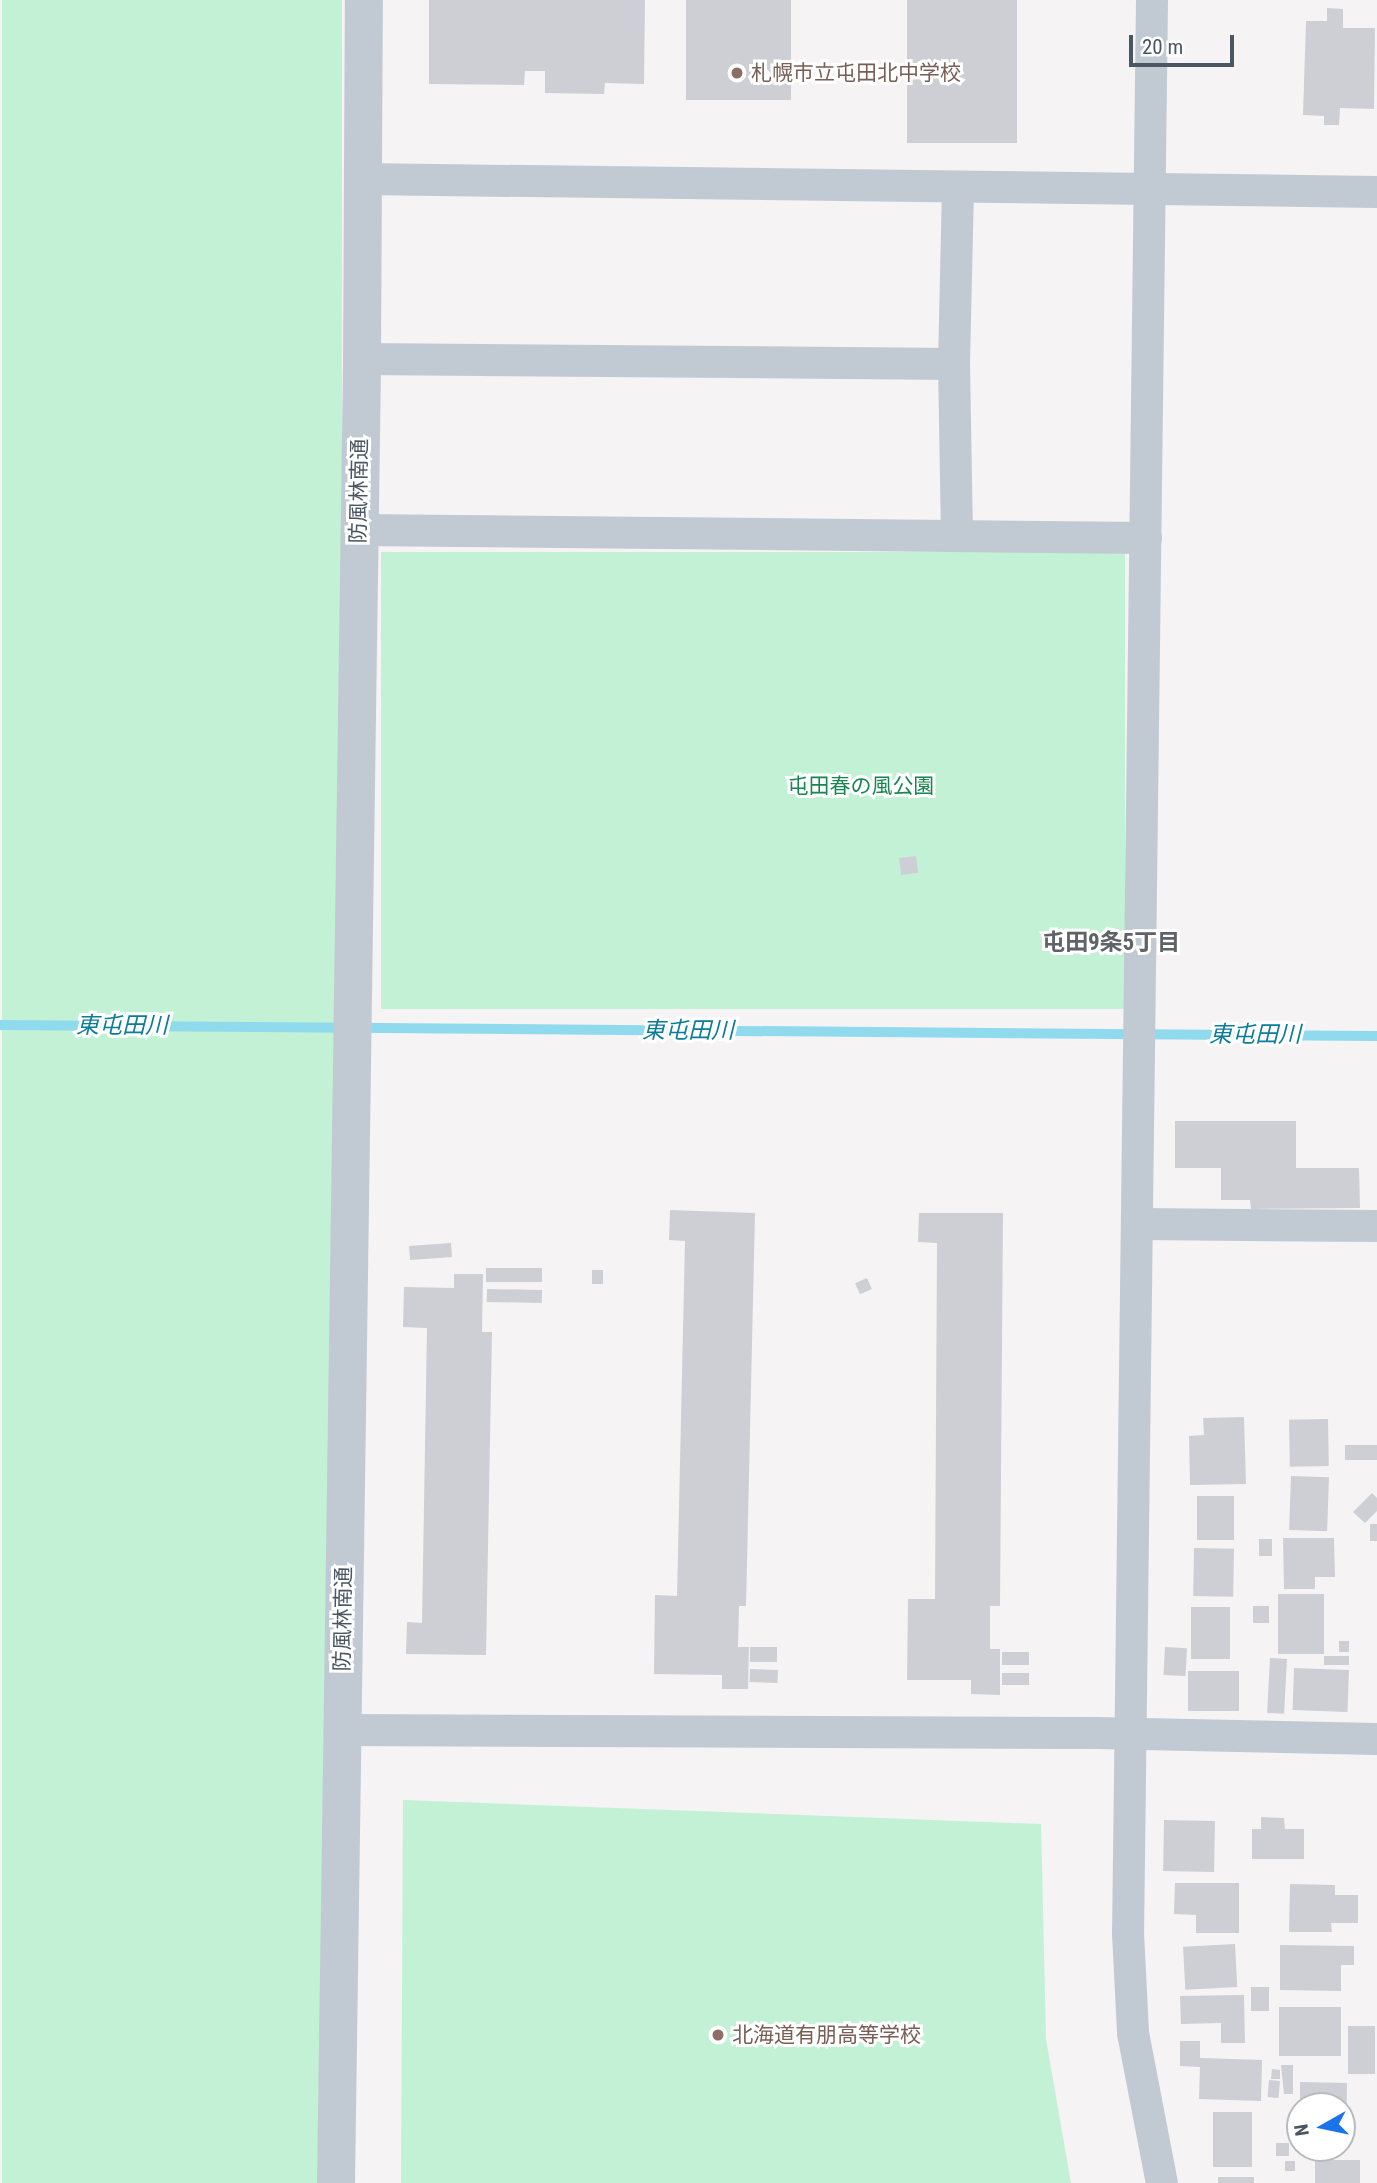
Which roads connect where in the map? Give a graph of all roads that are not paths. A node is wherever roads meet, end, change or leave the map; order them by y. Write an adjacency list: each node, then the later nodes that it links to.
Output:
1 (364, 0): 3 (street, 防風林南通)
2 (1152, 0): 5 (street)
3 (362, 179): 4 (street); 7 (street, 防風林南通)
4 (958, 187): 5 (street); 8 (street)
5 (1150, 189): 6 (street); 11 (street)
6 (1377, 192)
7 (362, 359): 8 (street); 9 (street, 防風林南通)
8 (954, 364): 10 (street)
9 (358, 530): 10 (street); 14 (street, 防風林南通)
10 (957, 536): 11 (street)
11 (1146, 538): 12 (street)
12 (1138, 1224): 13 (street); 15 (street)
13 (1377, 1226)
14 (342, 1730): 15 (street); 17 (street, 防風林南通)
15 (1131, 1734): 16 (street); 18 (street)
16 (1377, 1739)
17 (336, 2183)
18 (1162, 2183)

